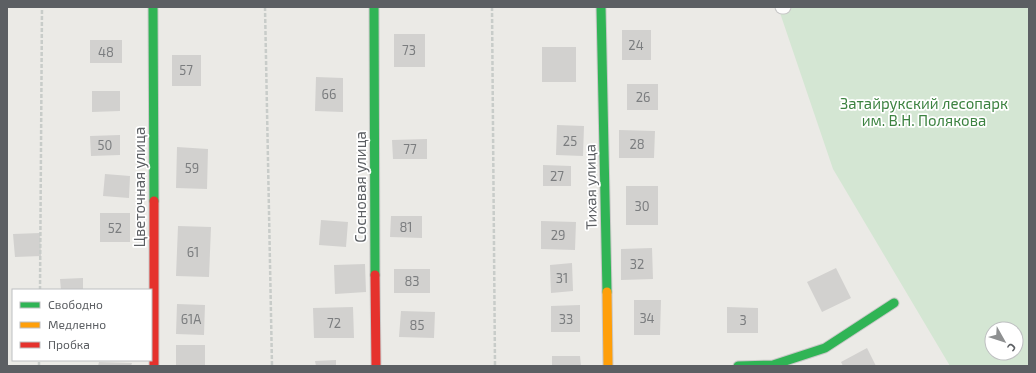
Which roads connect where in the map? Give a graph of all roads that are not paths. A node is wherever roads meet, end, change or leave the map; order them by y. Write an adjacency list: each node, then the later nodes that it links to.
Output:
1 (153, 7): 5 (street, Цветочная улица)
2 (374, 7): 6 (street, Сосновая улица)
3 (601, 7): 7 (street, Тихая улица)
4 (894, 303): 8 (street)
5 (154, 366)
6 (376, 366)
7 (608, 366)
8 (738, 366)

